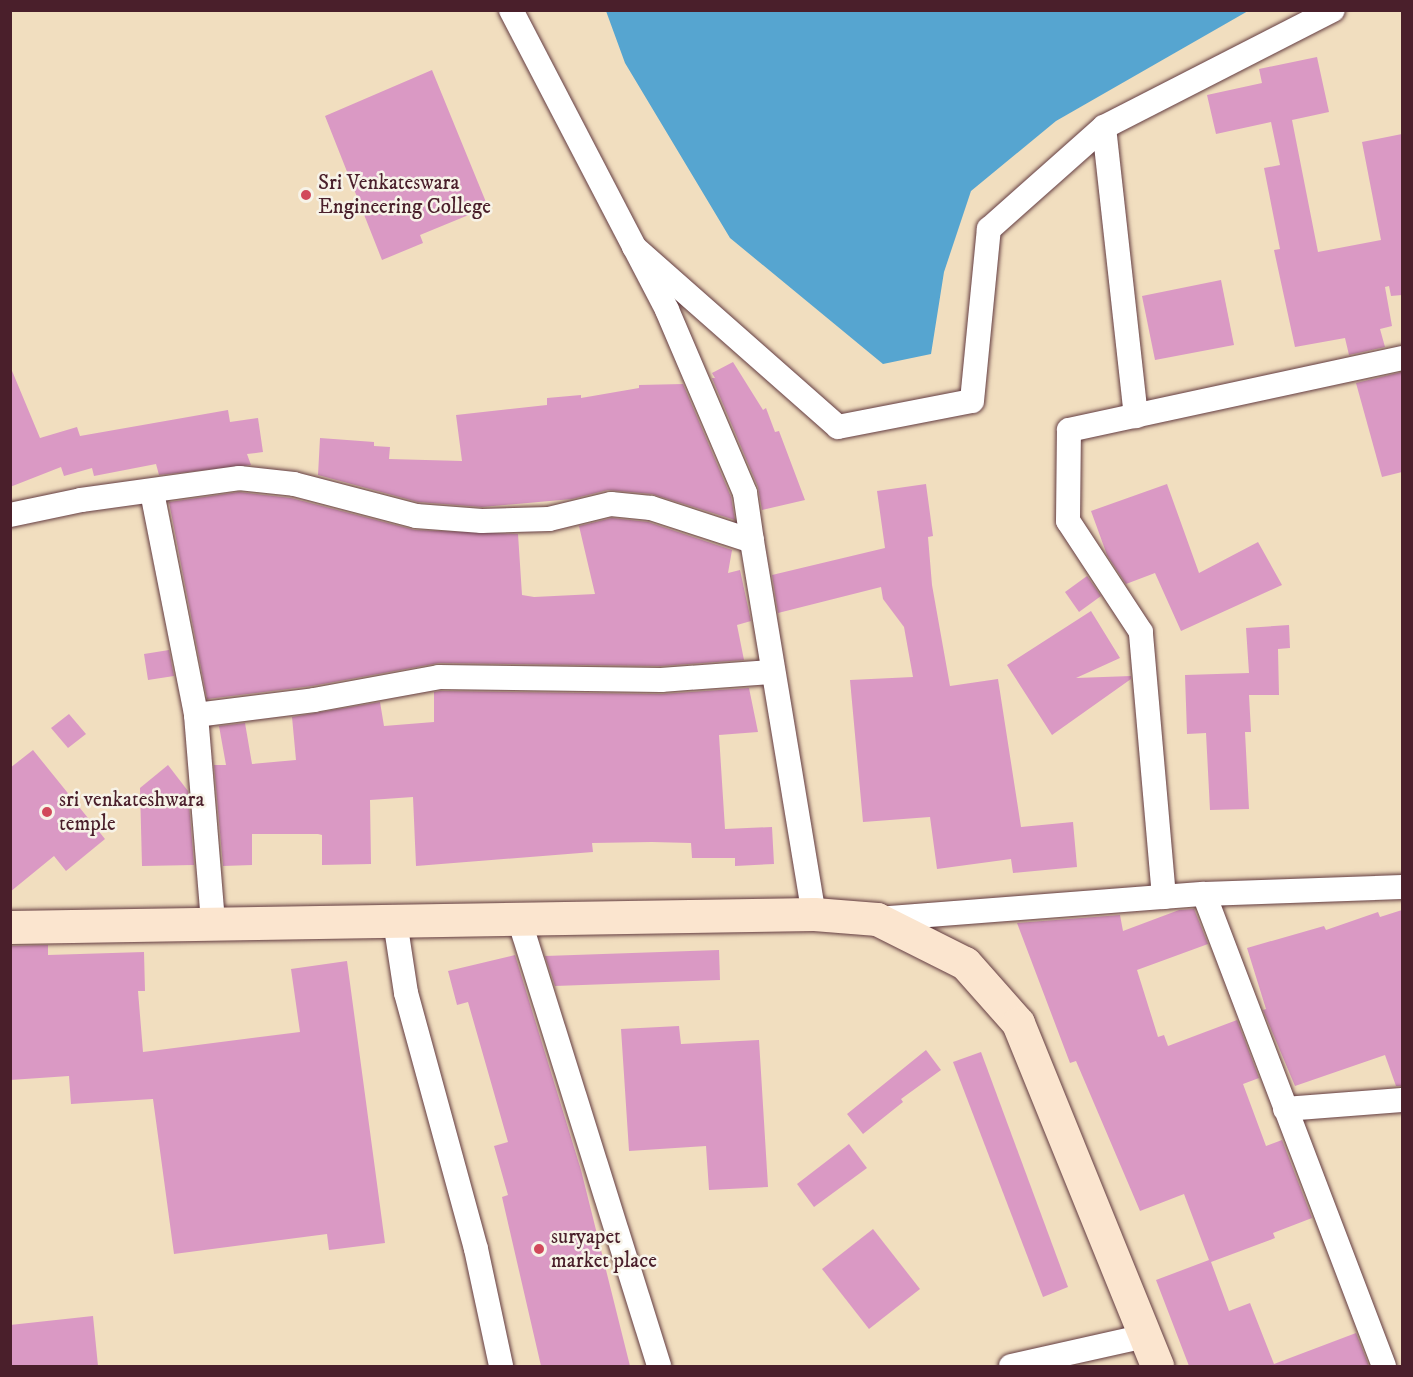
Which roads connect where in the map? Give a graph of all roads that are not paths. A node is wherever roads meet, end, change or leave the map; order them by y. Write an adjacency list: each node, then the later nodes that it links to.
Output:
1 (511, 10): 4 (street)
2 (1333, 10): 3 (street)
3 (1104, 127): 4 (street); 6 (street)
4 (634, 247): 9 (street)
5 (1402, 358): 6 (street)
6 (1136, 416): 14 (street)
7 (152, 492): 8 (street); 9 (street); 11 (street)
8 (10, 516)
9 (752, 541): 10 (street)
10 (771, 672): 11 (street); 15 (street)
11 (196, 715): 18 (street)
12 (1402, 887): 13 (street)
13 (1204, 894): 14 (street); 22 (street)
14 (1164, 897): 16 (street)
15 (814, 914): 16 (street); 19 (street)
16 (877, 919): 23 (street)
17 (395, 921): 18 (street); 19 (street); 24 (street)
18 (213, 922): 20 (street)
19 (520, 922): 25 (street)
20 (10, 927)
21 (1402, 1100): 22 (street)
22 (1285, 1109): 28 (street)
23 (1145, 1336): 26 (street); 27 (street)
24 (501, 1366)
25 (659, 1366)
26 (1011, 1366)
27 (1157, 1366)
28 (1384, 1366)

